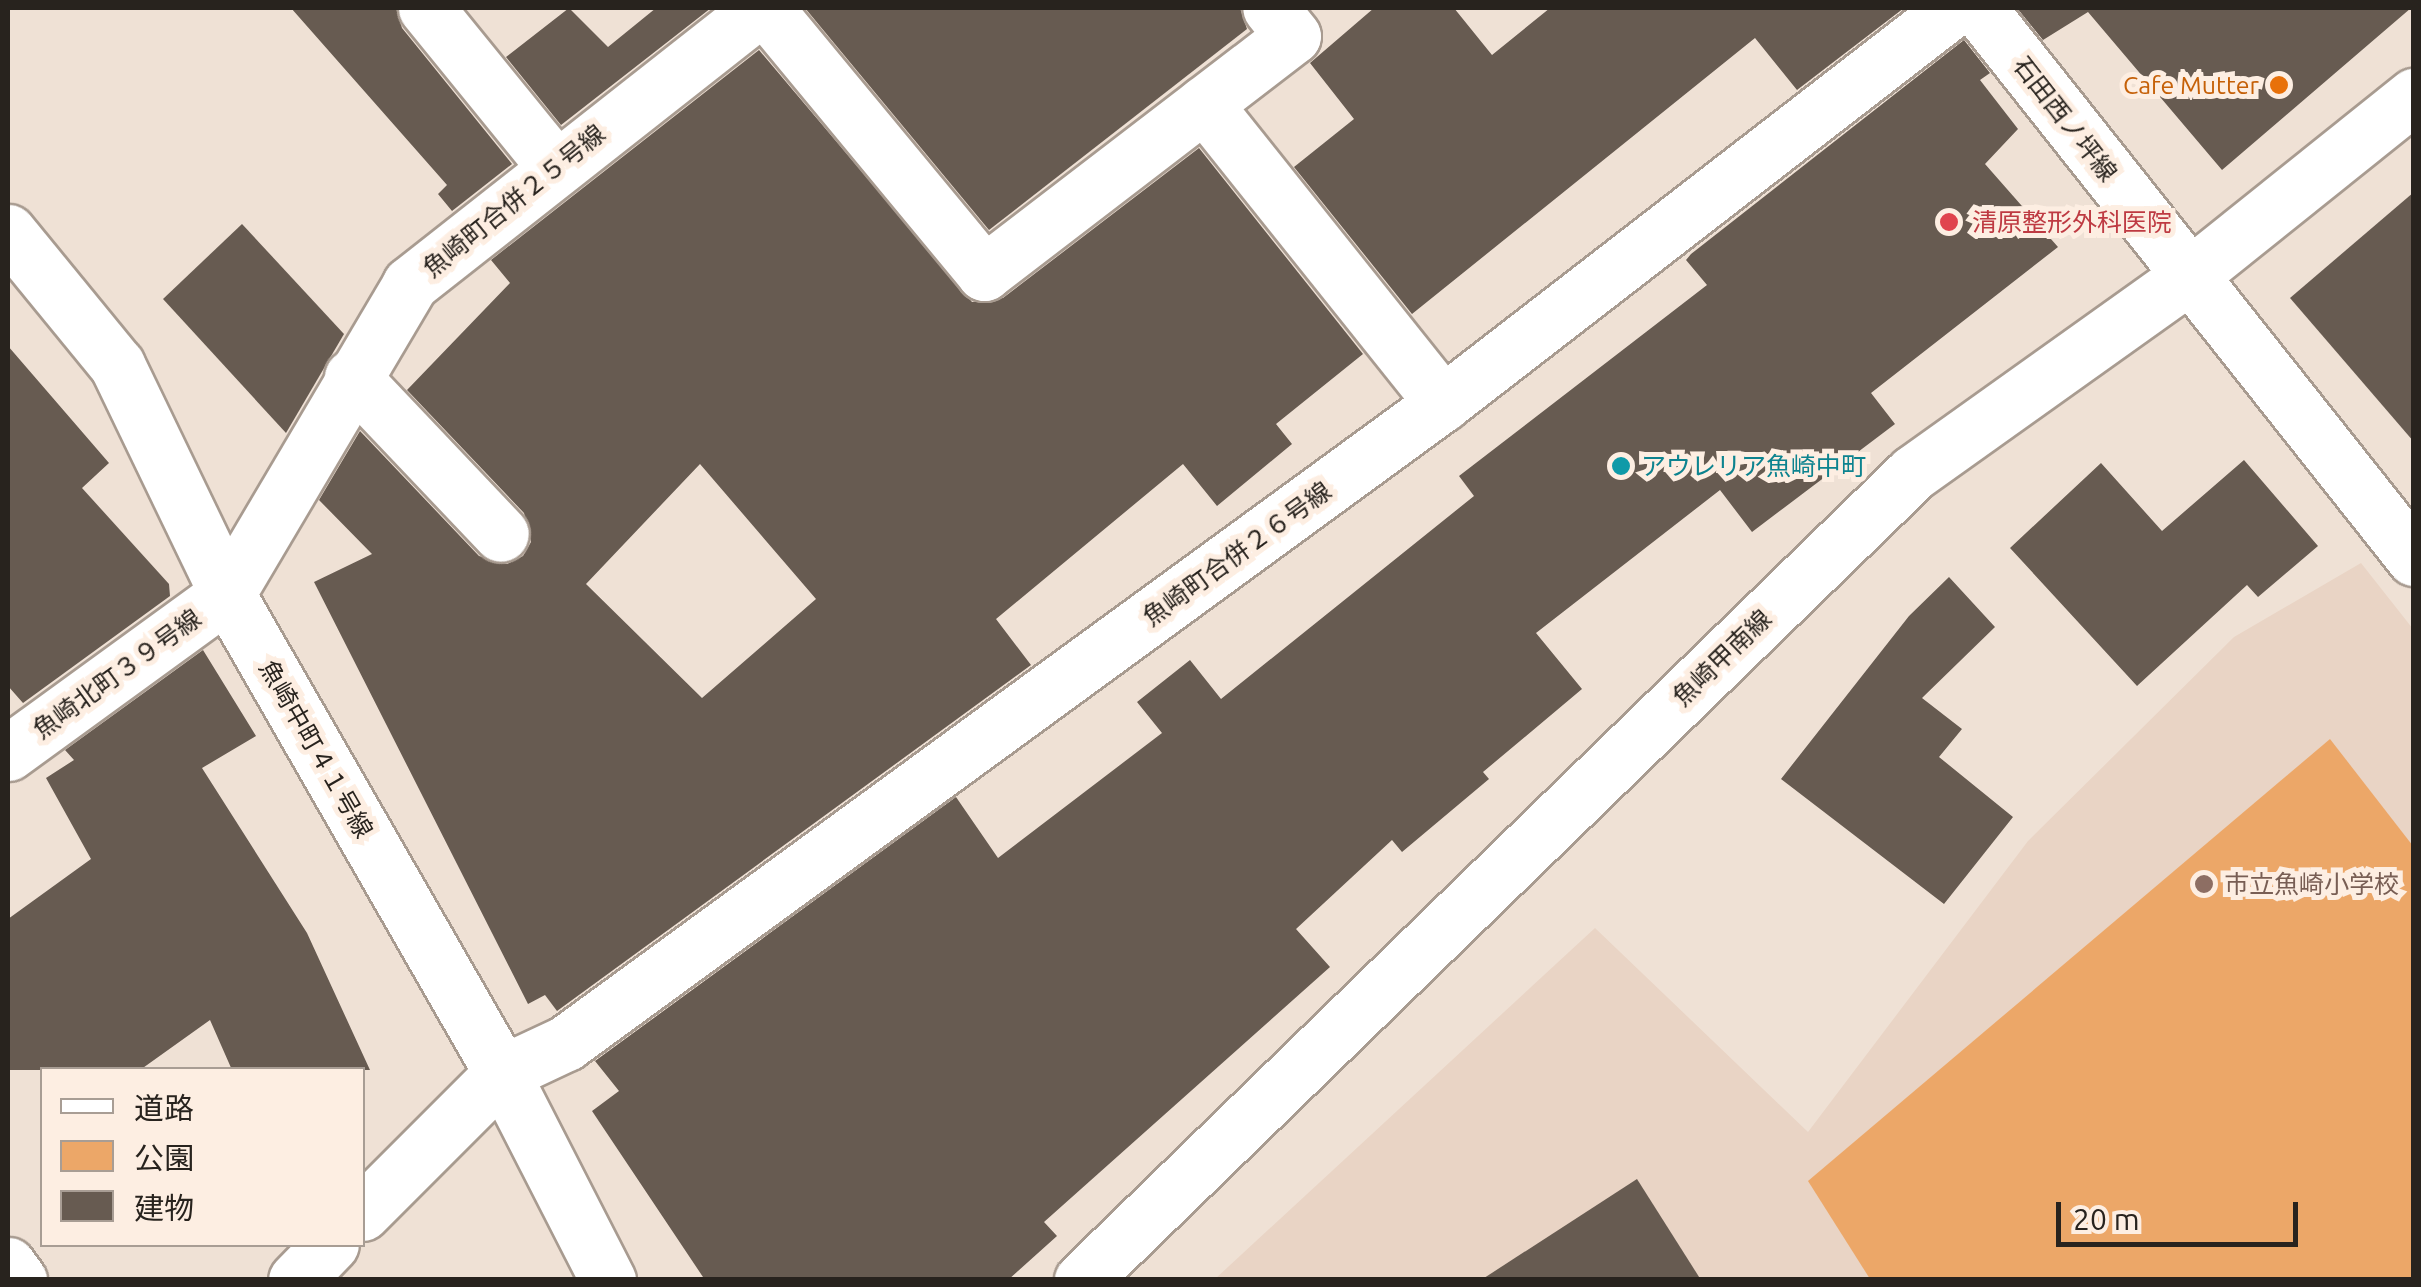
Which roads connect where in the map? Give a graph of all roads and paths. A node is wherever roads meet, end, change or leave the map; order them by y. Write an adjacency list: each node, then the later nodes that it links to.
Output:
1 (426, 8): 8 (street)
2 (763, 8): 7 (street); 8 (street, 魚崎町合併２５号線)
3 (1270, 8): 7 (street)
4 (1954, 8): 12 (street, 魚崎町合併２６号線)
5 (1978, 8): 10 (street, 石田西ノ坪線)
6 (2414, 96): 10 (street, 魚崎甲南線)
7 (1204, 104): 12 (street)
8 (555, 167): 11 (street, 魚崎町合併２５号線)
9 (8, 232): 15 (street, 魚崎中町４１号線)
10 (2188, 277): 14 (street, 石田西ノ坪線); 24 (street, 魚崎甲南線)
11 (352, 377): 13 (street); 15 (street, 魚崎町合併２５号線)
12 (1443, 403): 17 (street, 魚崎町合併２６号線)
13 (502, 534)
14 (2414, 558)
15 (227, 594): 16 (street, 魚崎北町３９号線); 17 (street, 魚崎中町４１号線)
16 (8, 753)
17 (502, 1073): 18 (street, 魚崎町合併２６号線); 23 (street, 魚崎中町４１号線)
18 (365, 1210)
19 (328, 1247): 22 (street)
20 (8, 1265): 21 (street)
21 (19, 1280)
22 (296, 1280)
23 (608, 1280)
24 (1082, 1280)

